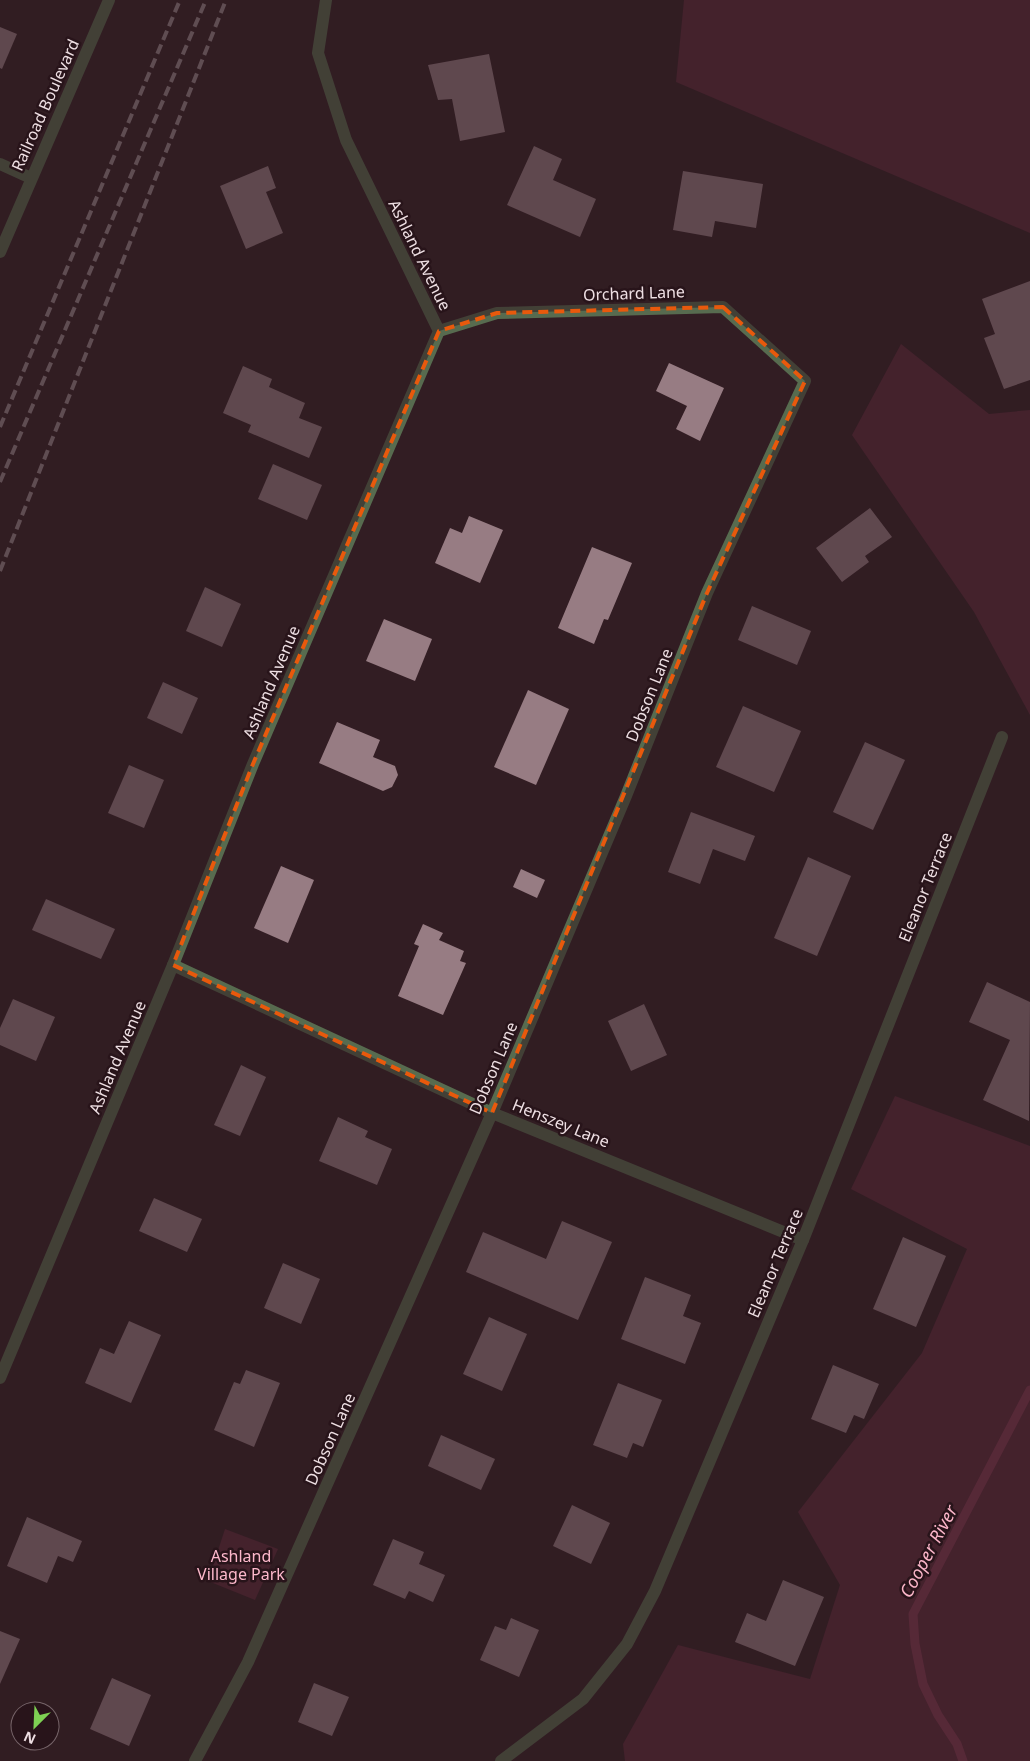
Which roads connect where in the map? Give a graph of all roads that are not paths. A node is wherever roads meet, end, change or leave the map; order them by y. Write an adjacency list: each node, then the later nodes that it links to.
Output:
1 (109, 0): 4 (street, Railroad Boulevard)
2 (326, 0): 6 (street, Ashland Avenue)
3 (0, 164): 4 (street)
4 (31, 178): 5 (street, Railroad Boulevard)
5 (0, 252)
6 (439, 331): 7 (street, Orchard Lane); 9 (street, Ashland Avenue)
7 (805, 381): 10 (street, Dobson Lane)
8 (1002, 737): 11 (street, Eleanor Terrace)
9 (173, 965): 10 (street, Henszey Lane); 12 (street, Ashland Avenue)
10 (492, 1112): 11 (street, Henszey Lane); 14 (street, Dobson Lane)
11 (803, 1240): 13 (street, Eleanor Terrace)
12 (0, 1378)
13 (505, 1758)
14 (195, 1761)

